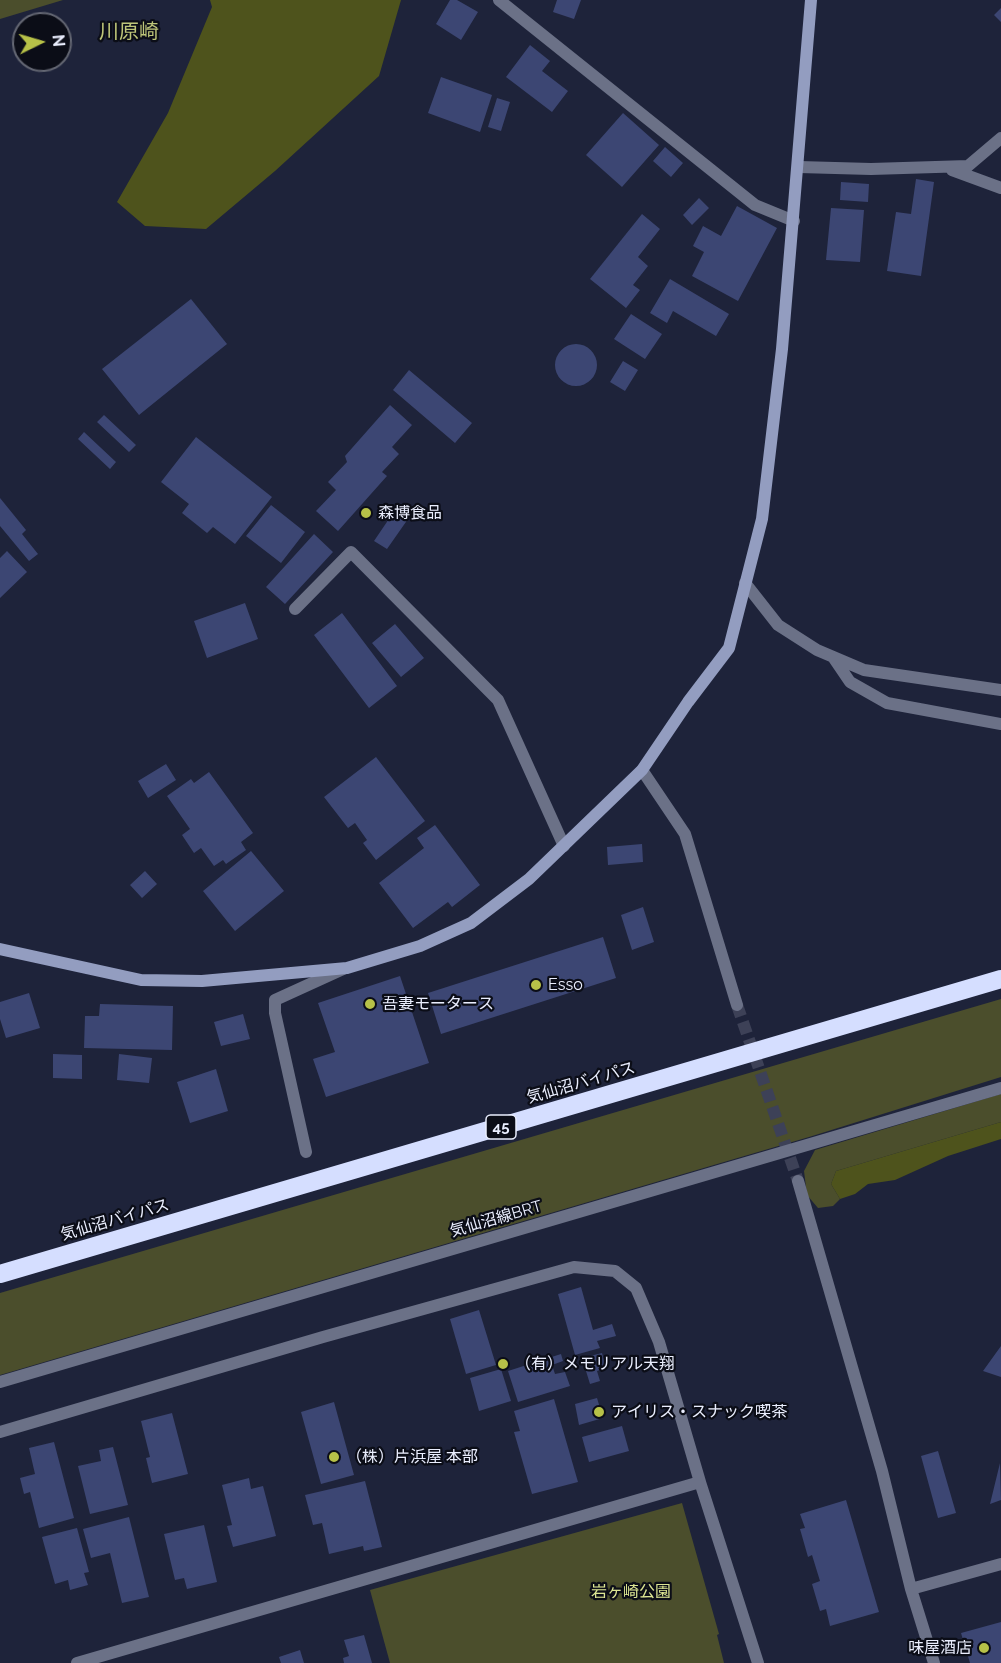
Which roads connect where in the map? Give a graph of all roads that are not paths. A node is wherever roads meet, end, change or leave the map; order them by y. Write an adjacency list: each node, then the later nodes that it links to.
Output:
1 (499, 0): 7 (street)
2 (811, 0): 4 (street)
3 (1001, 138): 5 (street)
4 (799, 167): 5 (street); 7 (street)
5 (942, 167): 6 (street)
6 (1001, 188)
7 (794, 221): 8 (street)
8 (746, 584): 10 (street); 13 (street)
9 (295, 609): 14 (street)
10 (832, 656): 11 (street); 12 (street)
11 (1001, 690)
12 (1001, 723)
13 (642, 770): 14 (street); 18 (street)
14 (564, 846): 16 (street)
15 (0, 949): 16 (street)
16 (347, 968): 20 (street)
17 (1001, 980): 22 (highway, 気仙沼バイパス / 45)
18 (737, 1005)
19 (1001, 1088): 23 (street, 気仙沼線BRT)
20 (306, 1152)
21 (798, 1180): 27 (street)
22 (0, 1274)
23 (0, 1382)
24 (0, 1432): 25 (street)
25 (700, 1482): 28 (street); 29 (street)
26 (1001, 1564): 27 (street)
27 (910, 1589): 30 (street)
28 (77, 1663)
29 (758, 1663)
30 (934, 1663)

